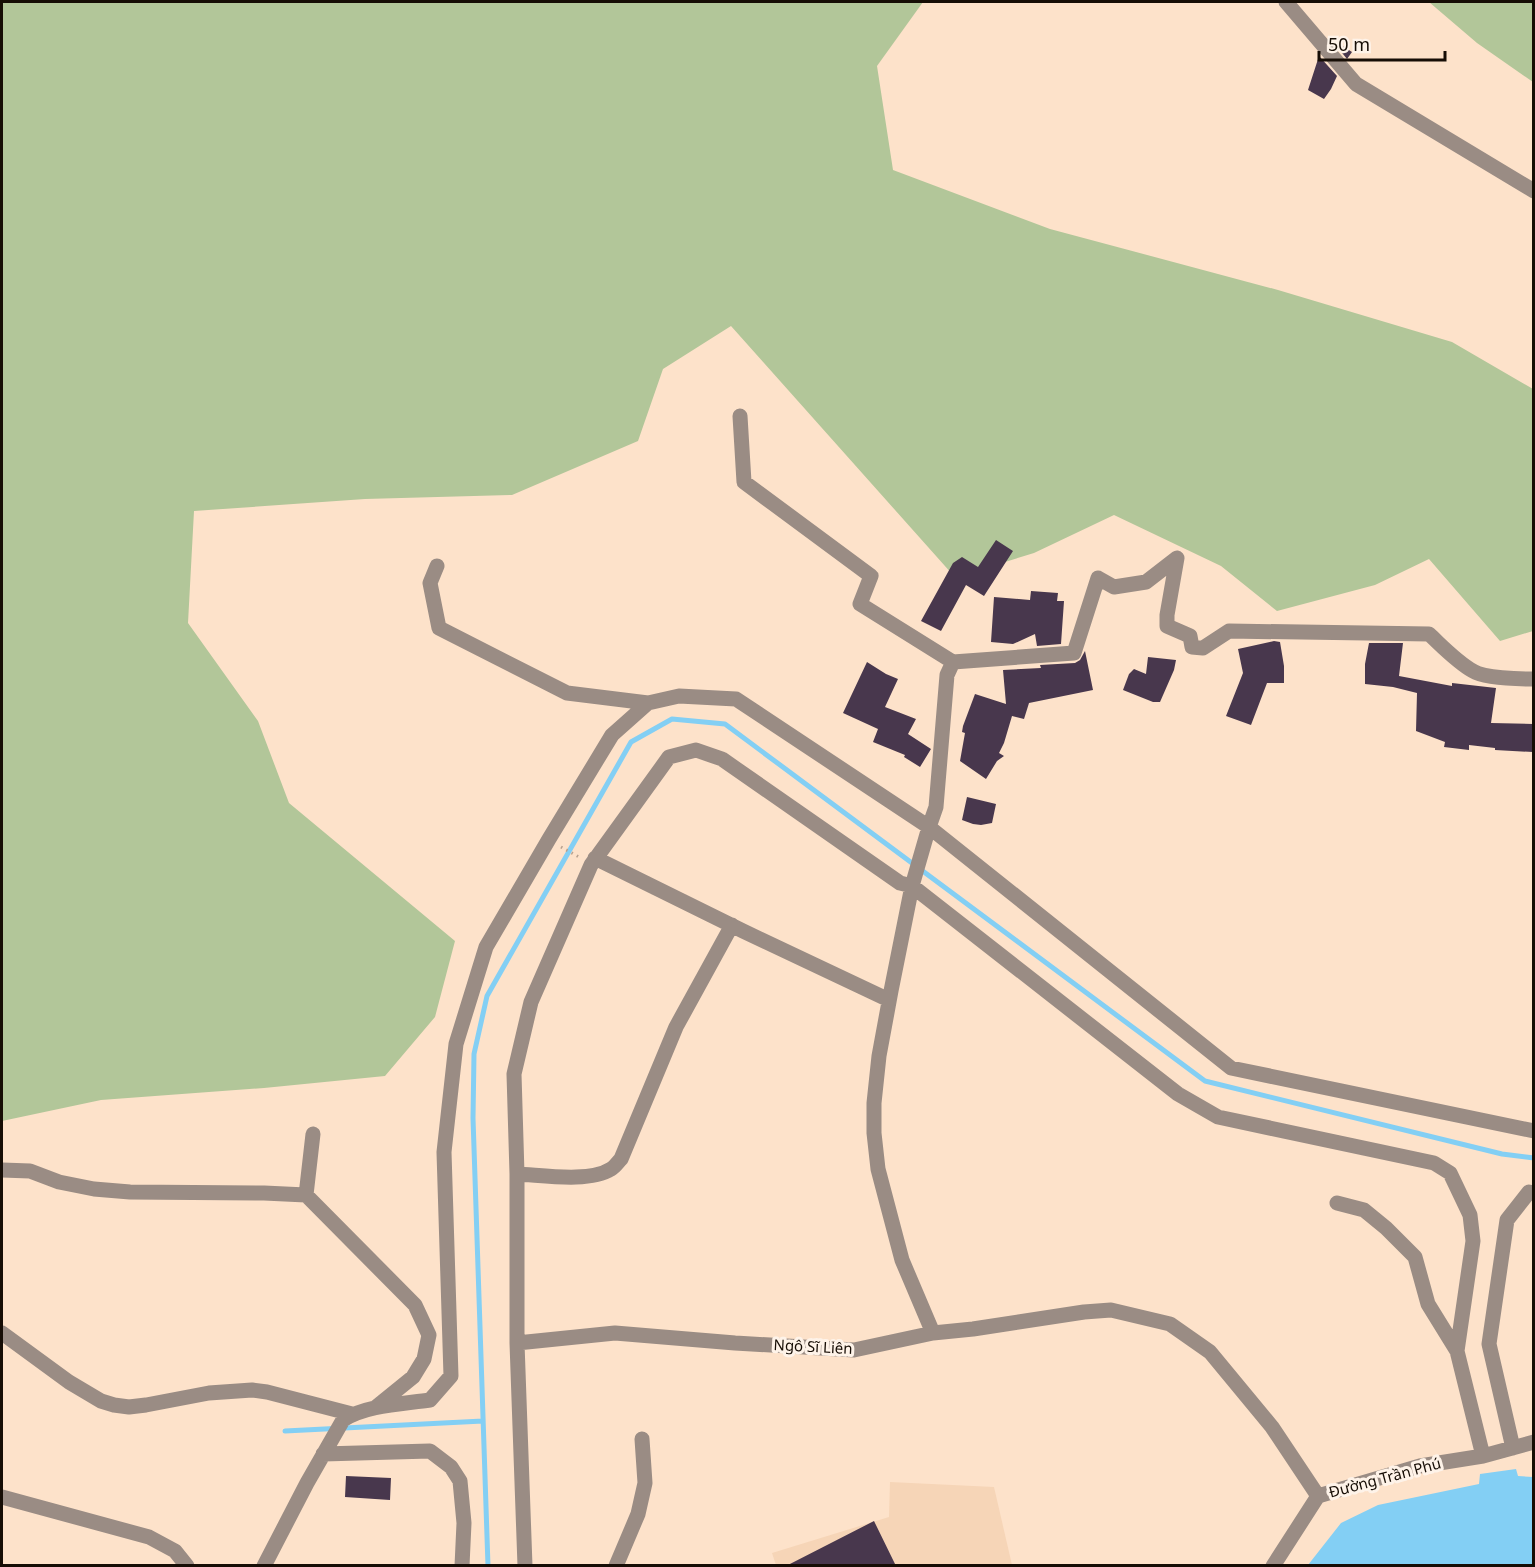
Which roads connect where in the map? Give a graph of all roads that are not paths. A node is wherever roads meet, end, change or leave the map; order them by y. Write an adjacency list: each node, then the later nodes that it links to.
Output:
1 (1286, 2): 2 (street)
2 (1533, 190)
3 (740, 416): 5 (street)
4 (437, 566): 7 (street)
5 (953, 662): 6 (street); 8 (street)
6 (1533, 679)
7 (648, 703): 8 (street); 24 (street)
8 (927, 833): 10 (street); 13 (street)
9 (590, 859): 10 (street); 11 (street); 16 (street)
10 (913, 883): 12 (street); 23 (street)
11 (732, 925): 12 (street); 16 (street)
12 (889, 1000): 20 (street)
13 (1533, 1131)
14 (313, 1134): 18 (street)
15 (2, 1170): 18 (street)
16 (516, 1174): 22 (street)
17 (1533, 1192): 28 (street)
18 (306, 1195): 24 (street)
19 (1337, 1203): 23 (street)
20 (933, 1332): 22 (street, Ngô Sĩ Liên); 31 (street, Ngô Sĩ Liên)
21 (2, 1333): 25 (street)
22 (517, 1343): 36 (street)
23 (1457, 1351): 30 (street)
24 (374, 1409): 25 (street)
25 (347, 1417): 29 (street)
26 (642, 1438): 37 (street)
27 (1533, 1442): 28 (street, Đường Trần Phú)
28 (1513, 1448): 30 (street, Đường Trần Phú)
29 (325, 1450): 34 (street); 35 (street)
30 (1483, 1456): 31 (street, Đường Trần Phú)
31 (1318, 1496): 38 (street, Đường Trần Phú)
32 (2, 1497): 33 (street)
33 (187, 1566)
34 (264, 1566)
35 (462, 1566)
36 (525, 1566)
37 (616, 1566)
38 (1273, 1566)

